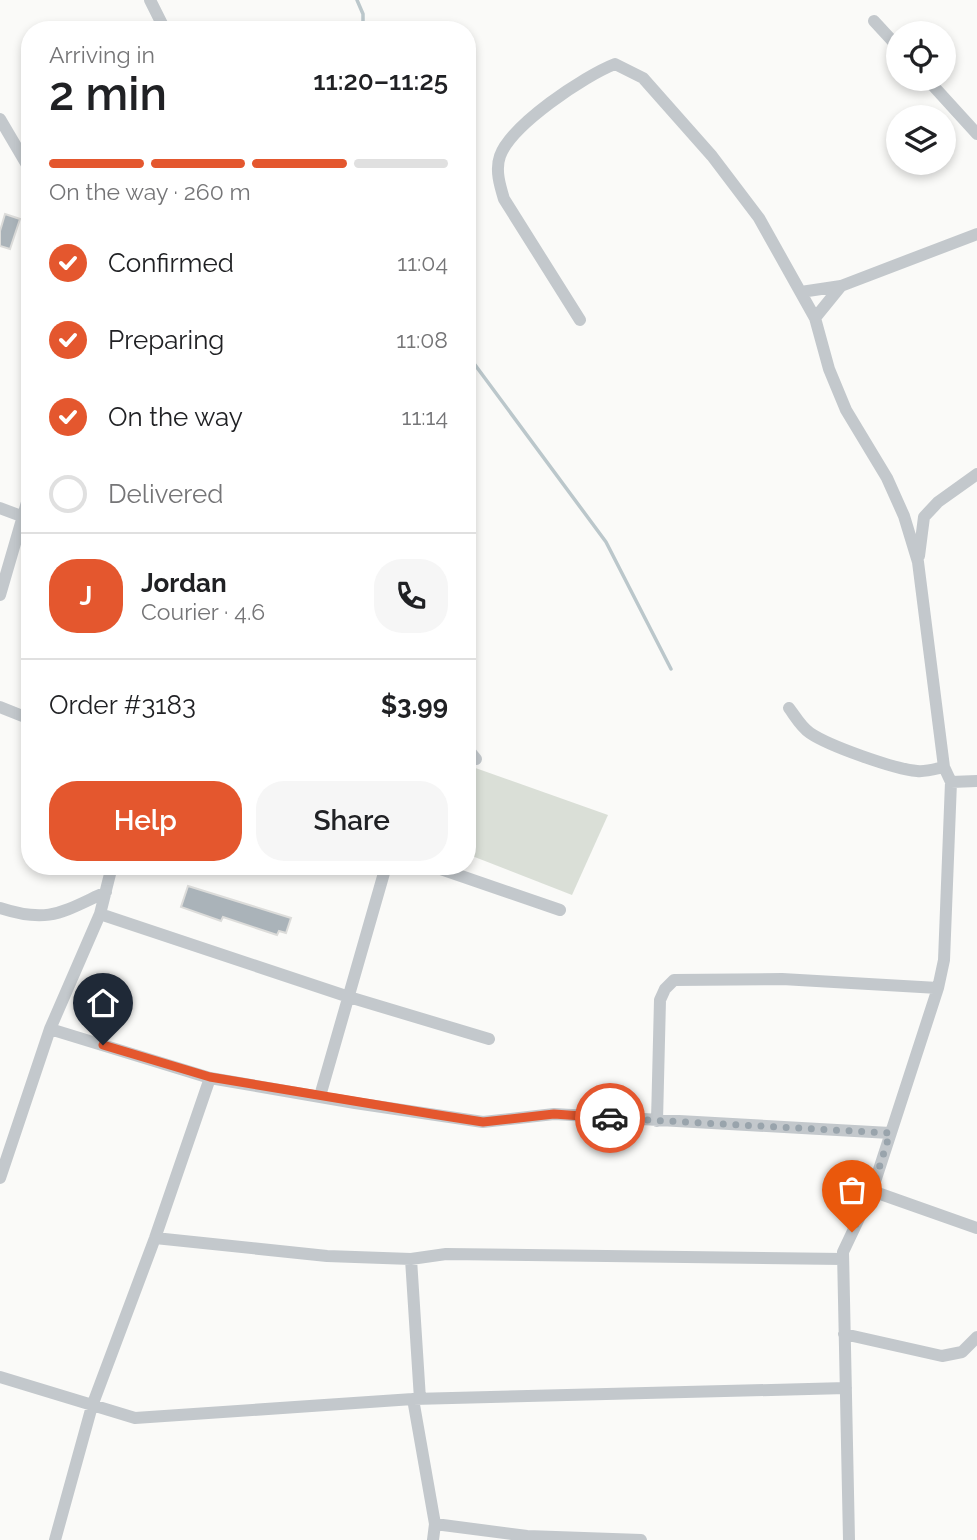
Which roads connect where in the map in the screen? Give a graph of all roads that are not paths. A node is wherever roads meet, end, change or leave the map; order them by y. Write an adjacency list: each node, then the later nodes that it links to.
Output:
1 (150, 0): 2 (street)
2 (160, 21)
3 (874, 22): 4 (street)
4 (886, 34)
5 (938, 91): 7 (street)
6 (0, 119): 8 (street)
7 (977, 134)
8 (21, 155)
9 (977, 234): 10 (street)
10 (841, 286): 11 (street); 12 (street)
11 (801, 292): 12 (street); 13 (street)
12 (815, 318): 18 (street)
13 (580, 320)
14 (977, 474): 18 (street)
15 (0, 508): 16 (street)
16 (21, 516)
17 (21, 520): 19 (street)
18 (918, 562): 23 (street)
19 (0, 595)
20 (0, 707): 22 (street)
21 (789, 708): 23 (street)
22 (21, 715)
23 (944, 767): 25 (street)
24 (977, 781): 25 (street)
25 (951, 782): 33 (street)
26 (110, 875): 29 (street)
27 (383, 875): 34 (street)
28 (458, 875): 31 (street)
29 (106, 892): 30 (street); 32 (street)
30 (0, 908)
31 (559, 910)
32 (100, 914): 34 (street); 35 (street)
33 (938, 988): 39 (street); 40 (street)
34 (349, 997): 36 (street); 38 (street)
35 (50, 1029): 37 (street); 41 (street)
36 (489, 1039)
37 (210, 1077): 38 (street); 44 (street)
38 (320, 1096): 39 (street)
39 (657, 1121): 40 (street)
40 (890, 1133): 42 (street)
41 (0, 1178)
42 (872, 1191): 43 (street); 46 (street)
43 (977, 1228)
44 (155, 1238): 45 (street); 52 (street)
45 (411, 1259): 46 (street); 51 (street)
46 (843, 1259): 47 (street)
47 (845, 1334): 48 (street); 50 (street)
48 (977, 1337)
49 (0, 1377): 52 (street)
50 (846, 1388): 51 (street); 57 (street)
51 (417, 1399): 52 (street); 53 (street)
52 (92, 1406): 54 (street)
53 (435, 1524): 55 (street); 56 (street)
54 (55, 1540)
55 (433, 1540)
56 (641, 1540)
57 (849, 1540)

